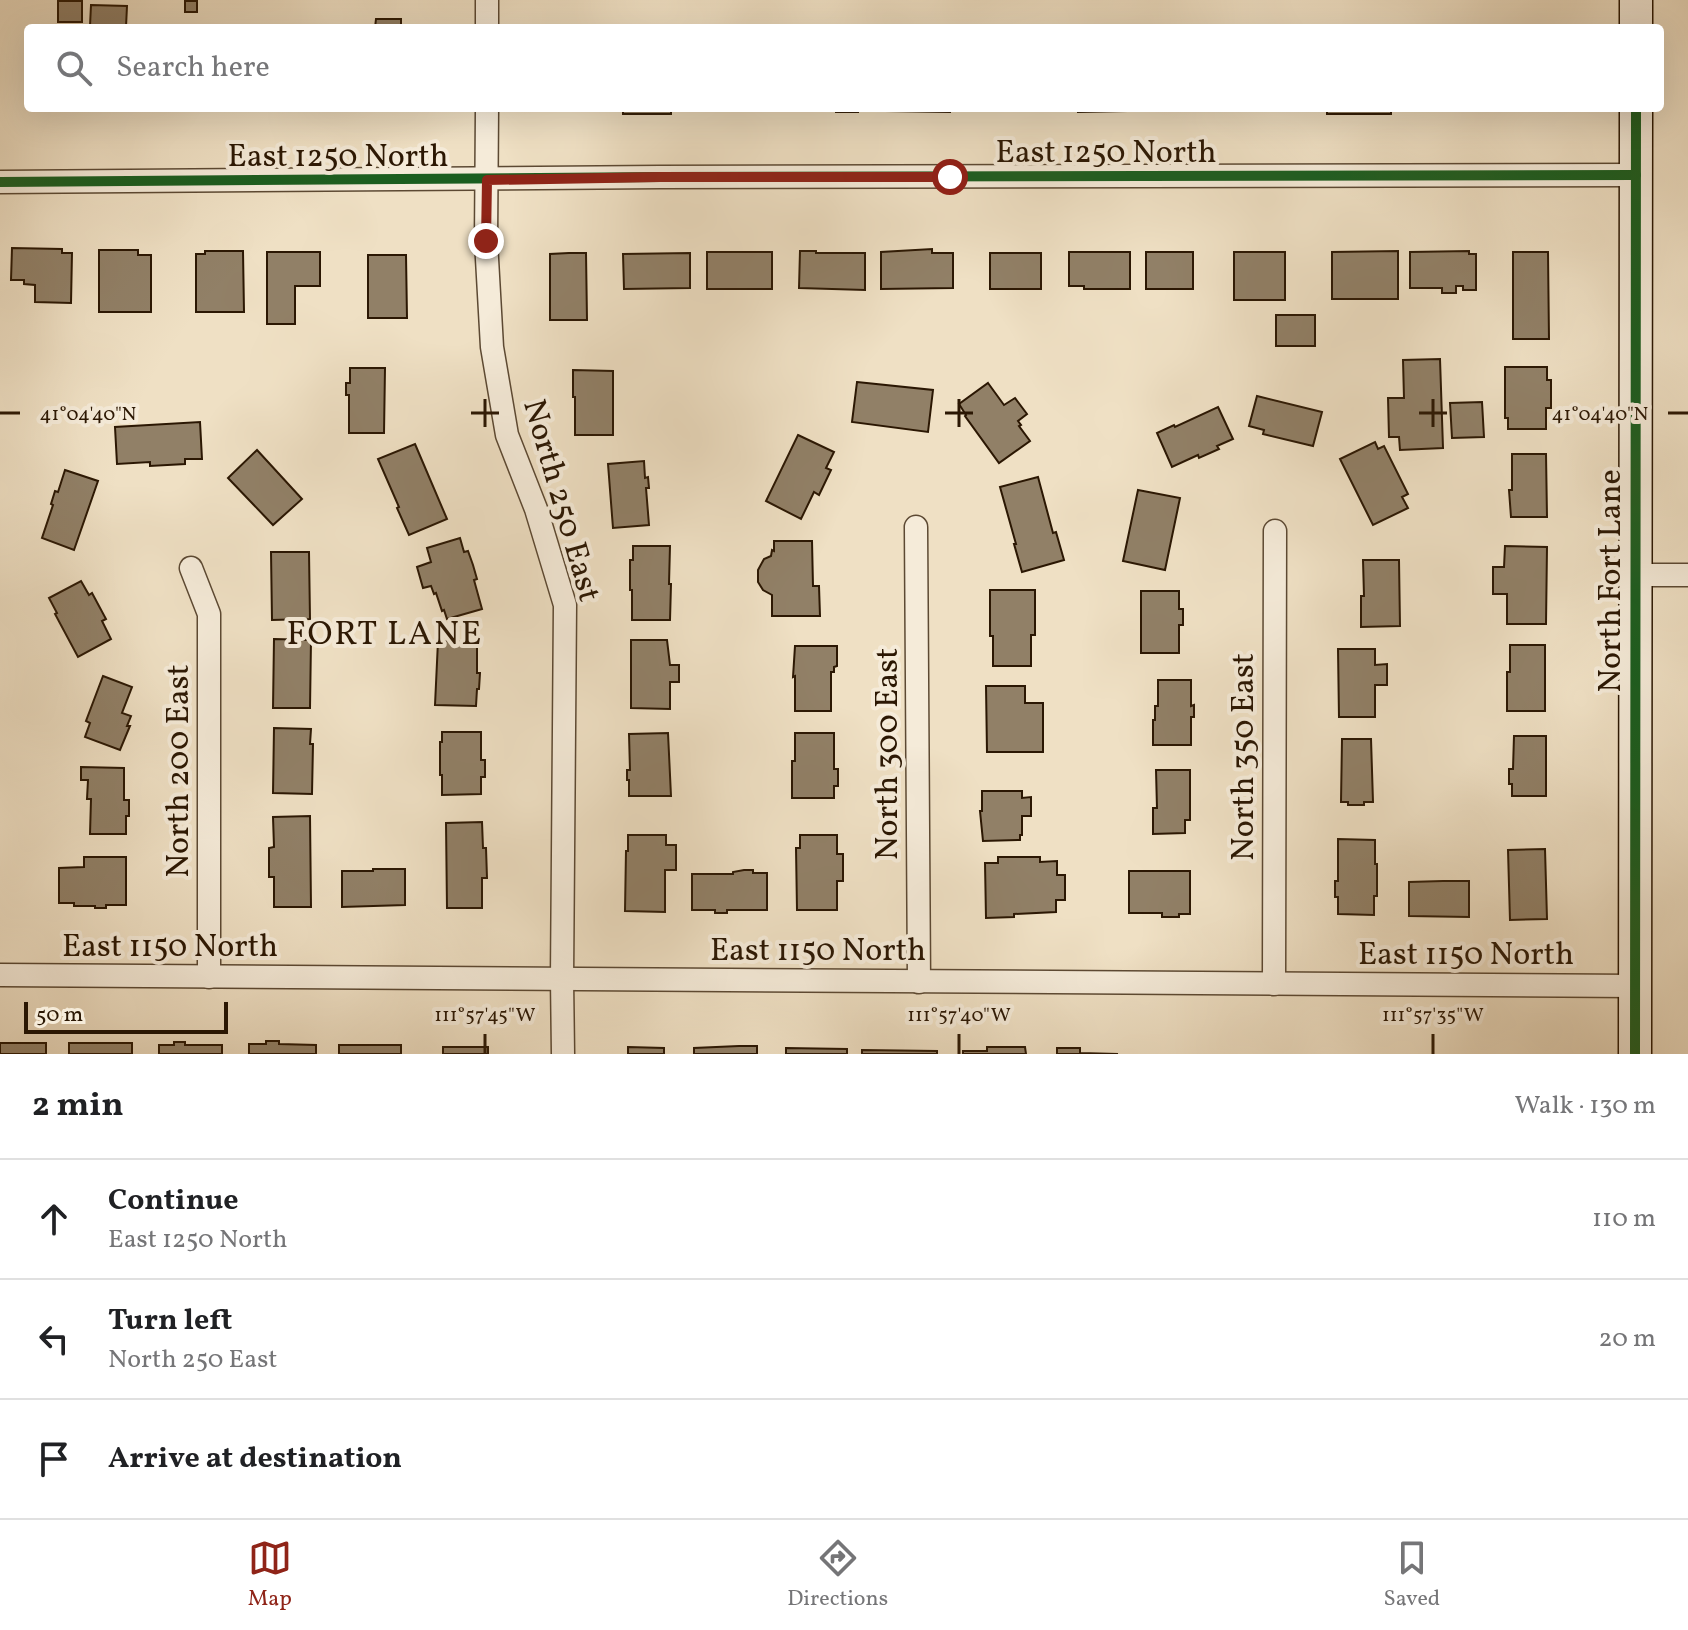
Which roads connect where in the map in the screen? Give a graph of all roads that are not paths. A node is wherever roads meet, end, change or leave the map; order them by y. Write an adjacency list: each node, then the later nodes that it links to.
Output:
1 (487, 0): 3 (street)
2 (1636, 0): 4 (street)
3 (487, 24)
4 (1636, 24)
5 (487, 112): 8 (street, North 250 East)
6 (1636, 112): 7 (street, North Fort Lane)
7 (1636, 175): 8 (street, East 1250 North); 13 (street, North Fort Lane)
8 (487, 180): 9 (street, East 1250 North); 17 (street, North 250 East)
9 (0, 182)
10 (916, 527): 18 (street, North 300 East)
11 (1275, 531): 19 (street, North 350 East)
12 (191, 568): 16 (street, North 200 East)
13 (1635, 575): 14 (street); 20 (street, North Fort Lane)
14 (1688, 575)
15 (0, 975): 16 (street, East 1150 North)
16 (209, 977): 17 (street, East 1150 North)
17 (562, 979): 18 (street, East 1150 North); 21 (street, North 250 East)
18 (919, 982): 19 (street, East 1150 North)
19 (1274, 984): 20 (street, East 1150 North)
20 (1635, 986): 22 (street, North Fort Lane)
21 (563, 1054)
22 (1635, 1054)

